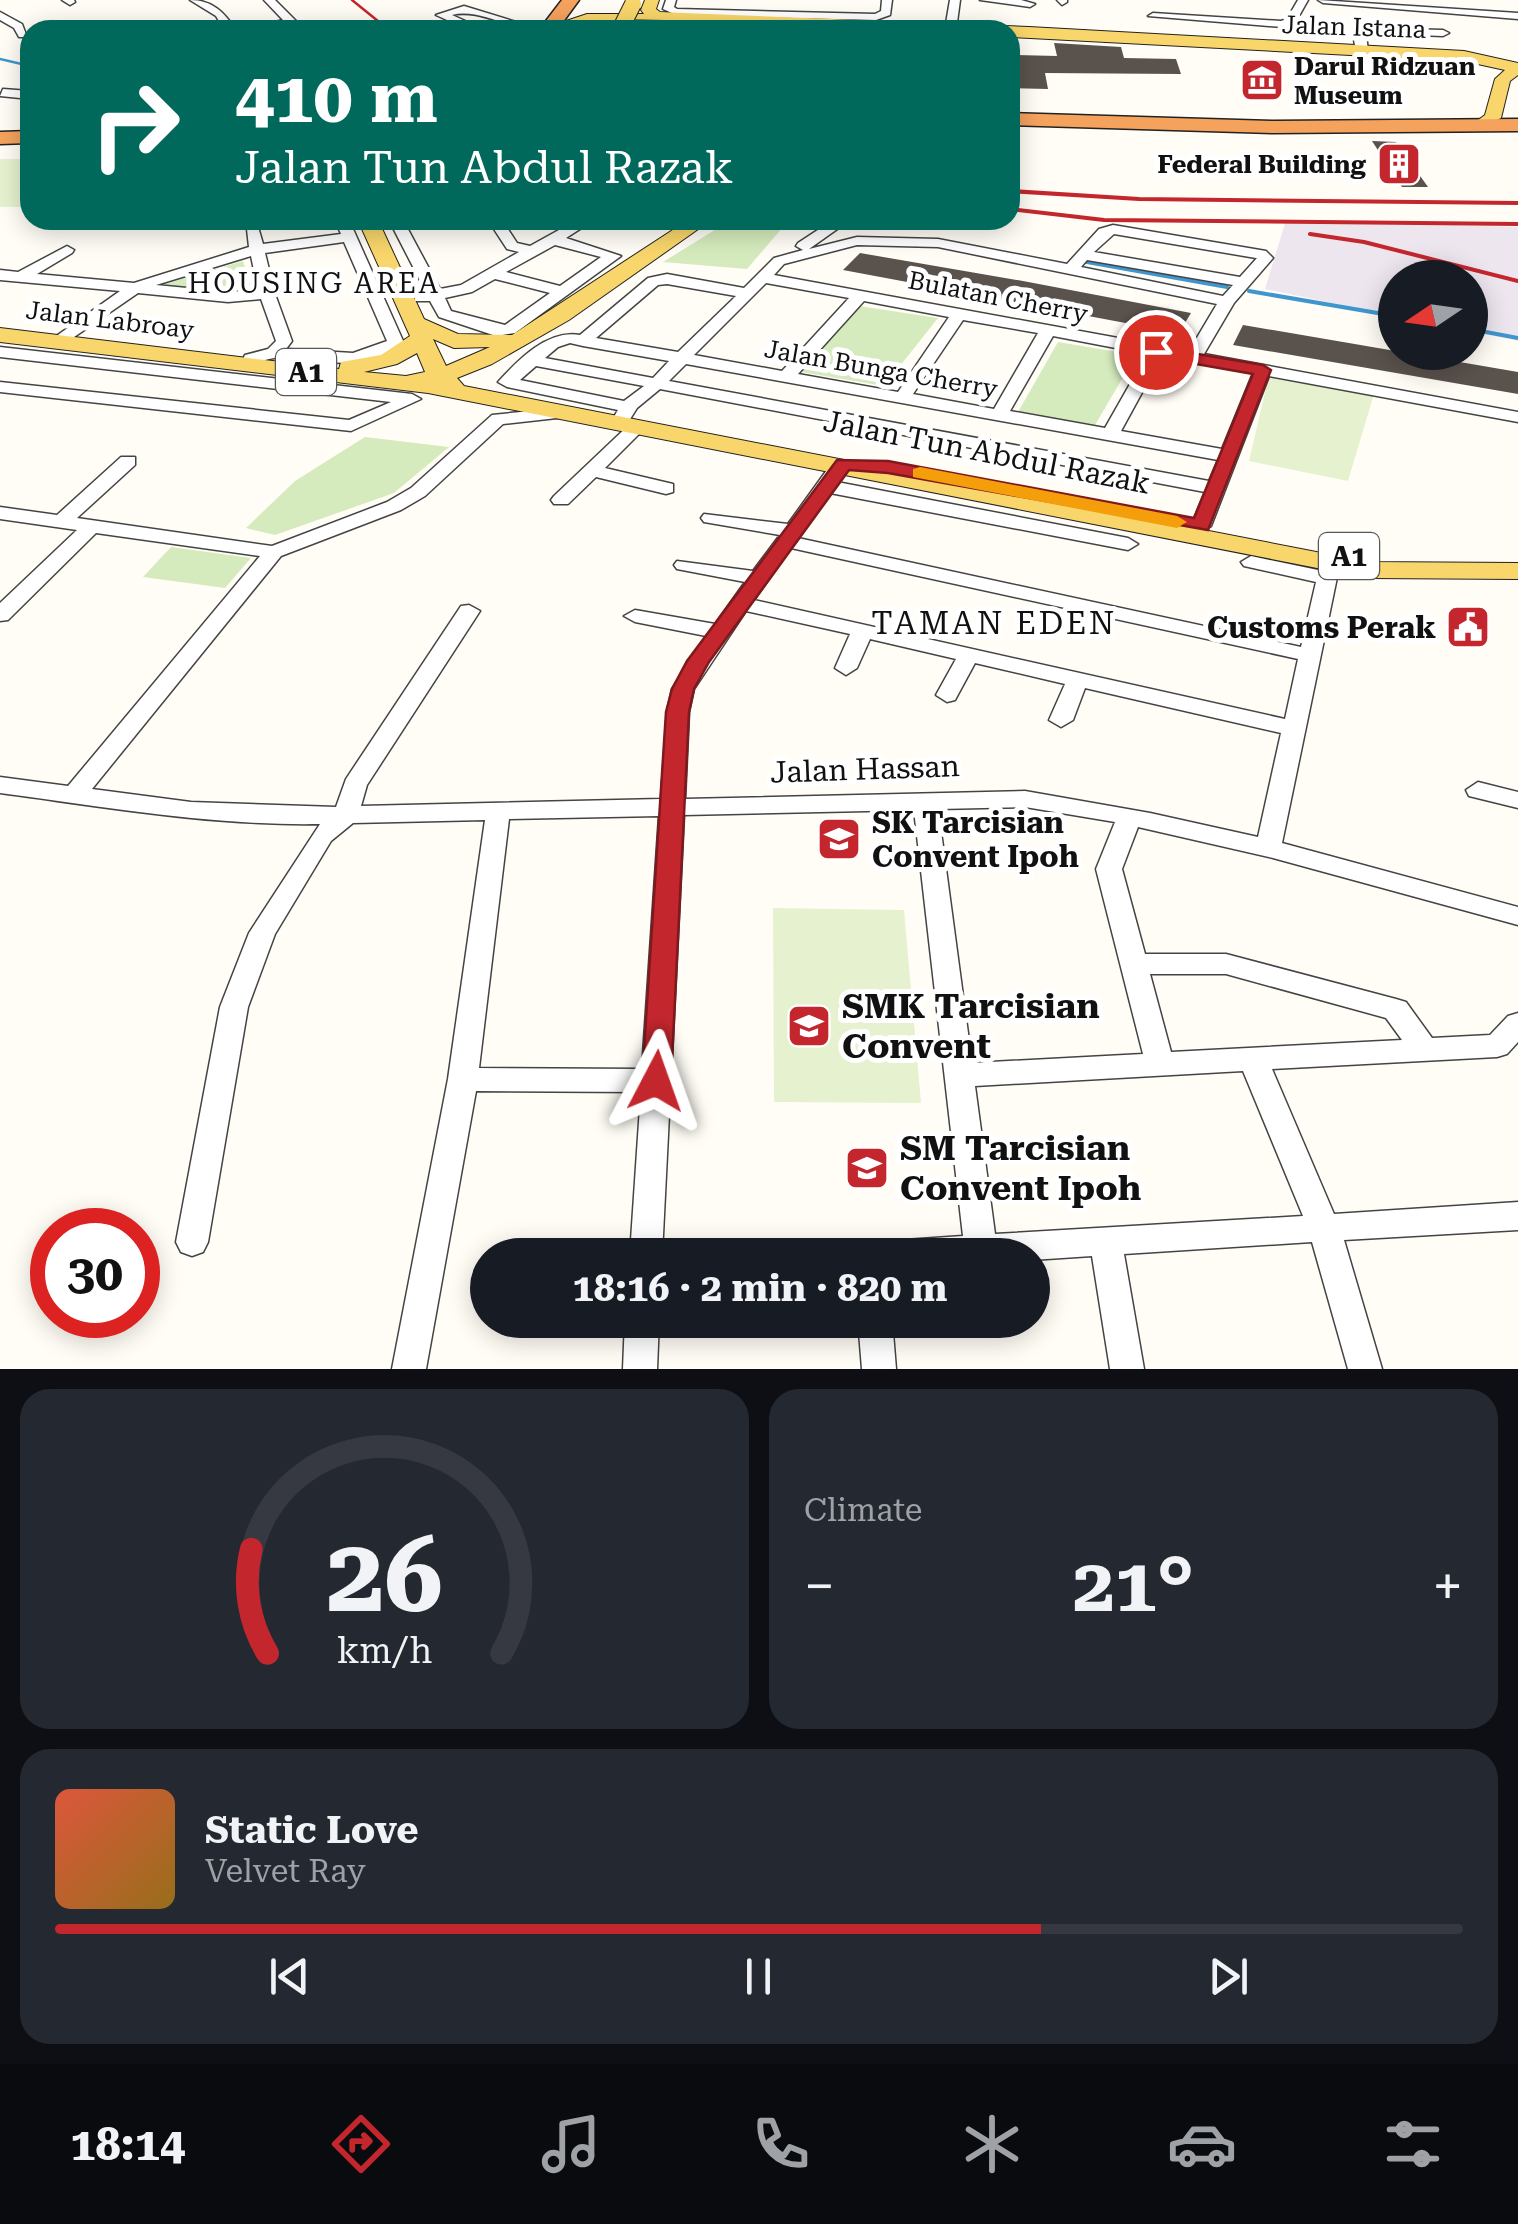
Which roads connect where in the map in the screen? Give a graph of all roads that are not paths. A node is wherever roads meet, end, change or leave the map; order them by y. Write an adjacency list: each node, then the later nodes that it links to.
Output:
1 (195, 0): 17 (street)
2 (268, 0): 18 (street)
3 (749, 0): 14 (street)
4 (887, 0): 14 (street)
5 (985, 0): 12 (street)
6 (1303, 0): 25 (street)
7 (1323, 0): 10 (street)
8 (1338, 0): 10 (street)
9 (638, 2): 23 (main road)
10 (1353, 2): 15 (street); 15 (street)
11 (669, 4): 14 (street)
12 (1030, 4)
13 (581, 7): 24 (main road)
14 (744, 14)
15 (1514, 15)
16 (1153, 16): 25 (street)
17 (224, 20)
18 (285, 20)
19 (453, 20): 20 (street)
20 (496, 20)
21 (580, 20): 22 (main road)
22 (686, 20)
23 (817, 20)
24 (837, 20)
25 (1214, 20): 30 (street)
26 (1443, 32): 31 (street)
27 (1020, 33): 29 (main road)
28 (1020, 33): 29 (main road)
29 (1067, 35): 30 (main road, Jalan Istana)
30 (1228, 46): 31 (main road, Jalan Istana)
31 (1362, 52): 32 (main road, Jalan Istana)
32 (1518, 68): 35 (main road)
33 (3, 93): 34 (street)
34 (20, 94)
35 (1492, 114): 36 (highway); 38 (highway)
36 (1020, 115)
37 (1020, 115): 38 (highway)
38 (1518, 121)
39 (252, 230): 50 (street)
40 (348, 230): 47 (street)
41 (373, 230): 54 (main road)
42 (401, 230): 66 (street)
43 (502, 230): 51 (street)
44 (571, 230): 48 (street)
45 (685, 230): 74 (main road)
46 (827, 230): 53 (street)
47 (351, 236): 50 (street); 55 (street)
48 (555, 240): 51 (street); 63 (street)
49 (67, 250): 59 (street)
50 (254, 250): 62 (street); 65 (street)
51 (535, 252): 57 (street)
52 (1084, 256): 56 (street); 61 (street); 61 (street)
53 (779, 261): 56 (street); 60 (street)
54 (390, 264): 55 (street); 68 (main road)
55 (364, 268): 79 (street)
56 (1071, 270): 69 (street)
57 (495, 274): 63 (street); 66 (street)
58 (0, 275): 59 (street)
59 (21, 277): 62 (street)
60 (764, 278): 64 (street); 67 (street, Bulatan Cherry)
61 (1242, 282): 69 (street)
62 (133, 288): 65 (street); 75 (street)
63 (562, 292): 74 (street)
64 (748, 293): 76 (street); 81 (street)
65 (266, 294): 79 (street)
66 (432, 296): 68 (street); 74 (street)
67 (860, 296): 70 (street, Bulatan Cherry); 87 (street)
68 (407, 300): 71 (main road)
69 (1227, 301): 82 (street)
70 (958, 315): 72 (street, Bulatan Cherry); 94 (street)
71 (420, 330): 74 (main road); 85 (main road); 88 (main road)
72 (1047, 332): 78 (street, Bulatan Cherry); 97 (street)
73 (0, 335): 75 (main road, Jalan Labroay)
74 (515, 337): 88 (main road); 95 (main road)
75 (61, 341): 80 (main road, Jalan Labroay)
76 (583, 341): 81 (street, Jalan Bunga Cherry); 84 (street, Jalan Bunga Cherry)
77 (0, 352): 80 (street)
78 (1156, 352): 82 (street, Bulatan Cherry); 100 (street)
79 (262, 356): 83 (main road, Jalan Tun Abdul Razak / A1); 85 (main road, Jalan Tun Abdul Razak / A1)
80 (135, 358): 83 (main road, Jalan Labroay); 90 (street); 93 (street)
81 (682, 358): 87 (street, Jalan Bunga Cherry); 91 (street)
82 (1192, 358): 86 (street, Bulatan Cherry)
83 (214, 360): 89 (main road, Jalan Tun Abdul Razak / A1)
84 (532, 360): 91 (street); 96 (street)
85 (341, 369): 88 (main road, Jalan Tun Abdul Razak / A1)
86 (1263, 370): 99 (street, Bulatan Cherry); 102 (street)
87 (786, 377): 94 (street, Jalan Bunga Cherry)
88 (438, 379): 89 (main road); 95 (main road, Jalan Tun Abdul Razak)
89 (398, 382): 95 (main road, Jalan Tun Abdul Razak / A1)
90 (289, 384): 98 (street); 98 (street)
91 (656, 384): 96 (street); 108 (street)
92 (0, 387): 93 (street)
93 (88, 396): 98 (street)
94 (902, 398): 97 (street, Jalan Bunga Cherry)
95 (496, 402): 96 (main road, Jalan Tun Abdul Razak / A1); 96 (main road, Jalan Tun Abdul Razak / A1); 117 (street)
96 (632, 415): 101 (main road, Jalan Tun Abdul Razak / A1); 105 (street); 106 (main road, Jalan Tun Abdul Razak / A1)
97 (998, 415): 100 (street, Jalan Bunga Cherry)
98 (255, 416)
99 (1518, 417)
100 (1110, 435): 102 (street, Jalan Bunga Cherry)
101 (759, 442): 104 (main road, Jalan Tun Abdul Razak / A1); 106 (main road)
102 (1229, 456): 108 (street)
103 (128, 461): 112 (street)
104 (888, 467): 106 (main road); 114 (main road, Jalan Tun Abdul Razak / A1)
105 (592, 470): 107 (street); 109 (street)
106 (832, 476): 115 (street); 116 (street); 120 (main road, Jalan Tun Abdul Razak / A1)
107 (666, 488)
108 (1216, 488): 114 (street)
109 (562, 500)
110 (0, 513): 112 (street)
111 (711, 518): 115 (street)
112 (62, 521): 113 (street)
113 (93, 525): 117 (street); 125 (street)
114 (1201, 526): 121 (main road, Jalan Tun Abdul Razak / A1)
115 (789, 536): 122 (street); 130 (street)
116 (1128, 544)
117 (274, 552): 138 (street)
118 (1251, 562): 120 (street)
119 (684, 565): 122 (street)
120 (1328, 570): 121 (main road, Jalan Tun Abdul Razak / A1); 130 (street)
121 (1516, 570)
122 (758, 578): 123 (street)
123 (740, 604): 127 (street); 128 (street)
124 (470, 611): 144 (street)
125 (0, 615)
126 (635, 616): 128 (street)
127 (863, 630): 129 (street); 131 (street)
128 (721, 632): 142 (street)
129 (969, 654): 132 (street); 133 (street)
130 (1309, 655): 135 (street)
131 (846, 668)
132 (1078, 679): 134 (street); 135 (street)
133 (948, 695)
134 (1061, 720)
135 (1291, 728): 146 (street)
136 (0, 771): 138 (street, Jalan Hassan)
137 (0, 785): 138 (street, Jalan Hassan)
138 (77, 790): 144 (street, Jalan Hassan)
139 (1478, 790): 141 (street)
140 (925, 800): 142 (street, Jalan Hassan); 145 (street, Jalan Hassan); 153 (street)
141 (1518, 800)
142 (674, 804): 143 (street, Jalan Hassan); 155 (street)
143 (498, 812): 144 (street, Jalan Hassan); 154 (street)
144 (346, 816): 160 (street)
145 (1129, 818): 146 (street, Jalan Hassan); 148 (street)
146 (1268, 849): 147 (street, Jalan Hassan)
147 (1518, 916)
148 (1132, 964): 150 (street); 152 (street)
149 (1518, 1024): 150 (street)
150 (1425, 1051): 151 (street)
151 (1253, 1059): 152 (street); 157 (street)
152 (1160, 1064): 153 (street)
153 (960, 1075): 159 (street)
154 (463, 1079): 155 (street); 165 (street)
155 (656, 1081): 158 (street)
156 (1518, 1216): 157 (street)
157 (1324, 1228): 161 (street); 169 (street)
158 (647, 1238)
159 (979, 1238)
160 (192, 1242)
161 (1106, 1242): 162 (street); 168 (street)
162 (1050, 1246)
163 (641, 1338): 166 (street)
164 (876, 1338): 167 (street)
165 (409, 1369)
166 (640, 1369)
167 (879, 1369)
168 (1127, 1369)
169 (1366, 1369)

